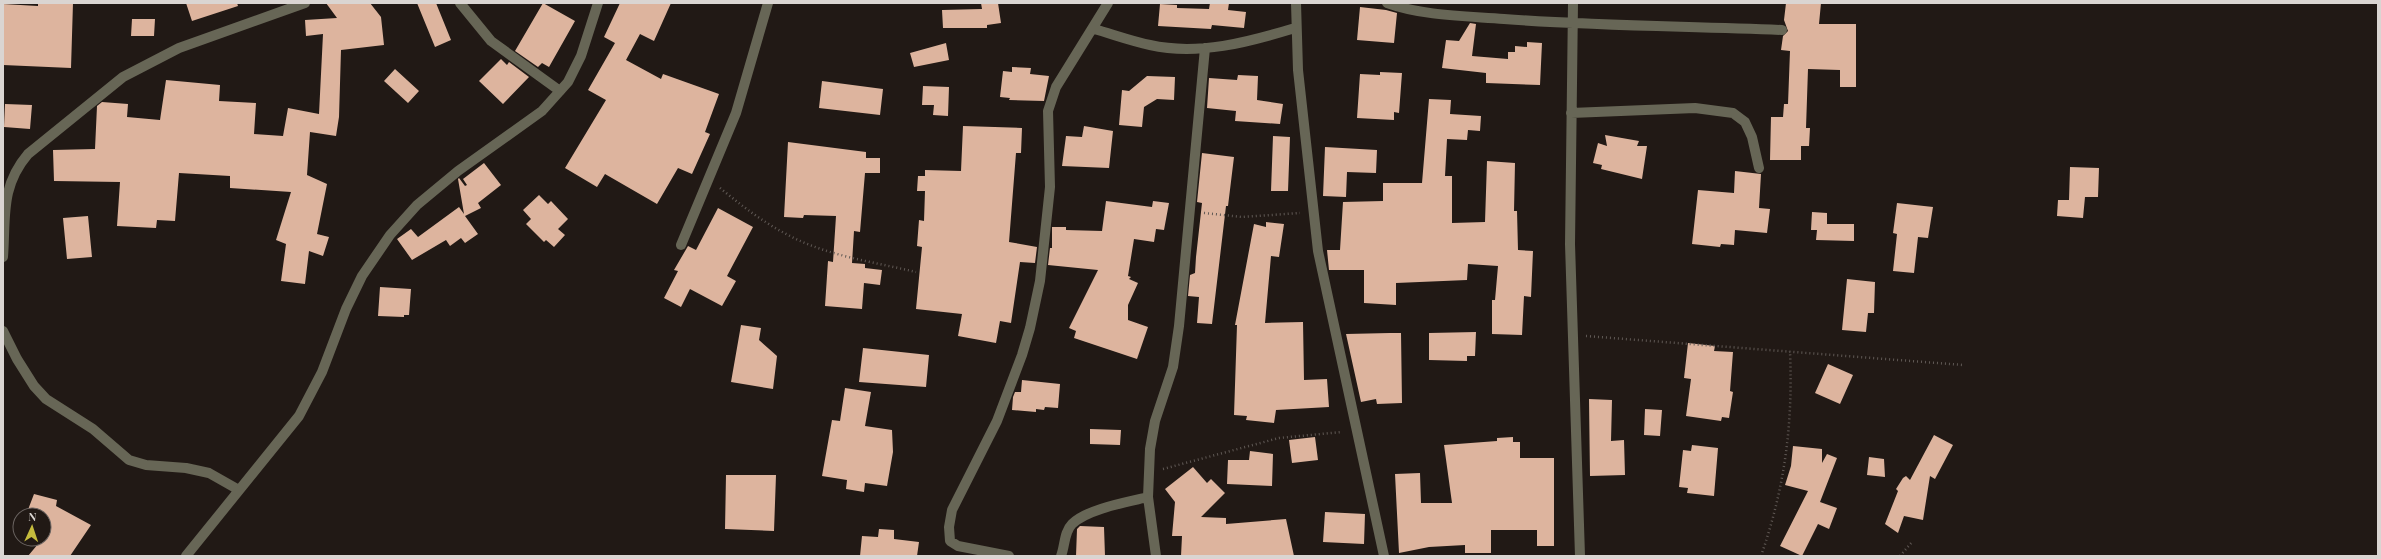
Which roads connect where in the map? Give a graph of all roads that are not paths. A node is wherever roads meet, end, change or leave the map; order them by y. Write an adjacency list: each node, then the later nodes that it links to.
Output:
1 (305, 3): 18 (street)
2 (460, 3): 14 (street)
3 (598, 3): 14 (street)
4 (768, 3): 17 (street)
5 (1108, 3): 11 (street)
6 (1296, 3): 10 (street)
7 (1387, 3): 9 (street)
8 (1573, 3): 9 (street)
9 (1573, 24): 12 (street); 15 (street)
10 (1295, 28): 13 (street); 26 (street)
11 (1094, 29): 13 (street); 23 (street)
12 (1782, 30)
13 (1205, 48): 21 (street)
14 (560, 91): 20 (street)
15 (1570, 113): 16 (street); 27 (street)
16 (1759, 168)
17 (681, 245)
18 (3, 257)
19 (3, 330): 20 (street)
20 (239, 490): 22 (street)
21 (1148, 497): 24 (street); 25 (street)
22 (186, 556)
23 (1009, 556)
24 (1061, 556)
25 (1156, 556)
26 (1384, 556)
27 (1580, 556)

